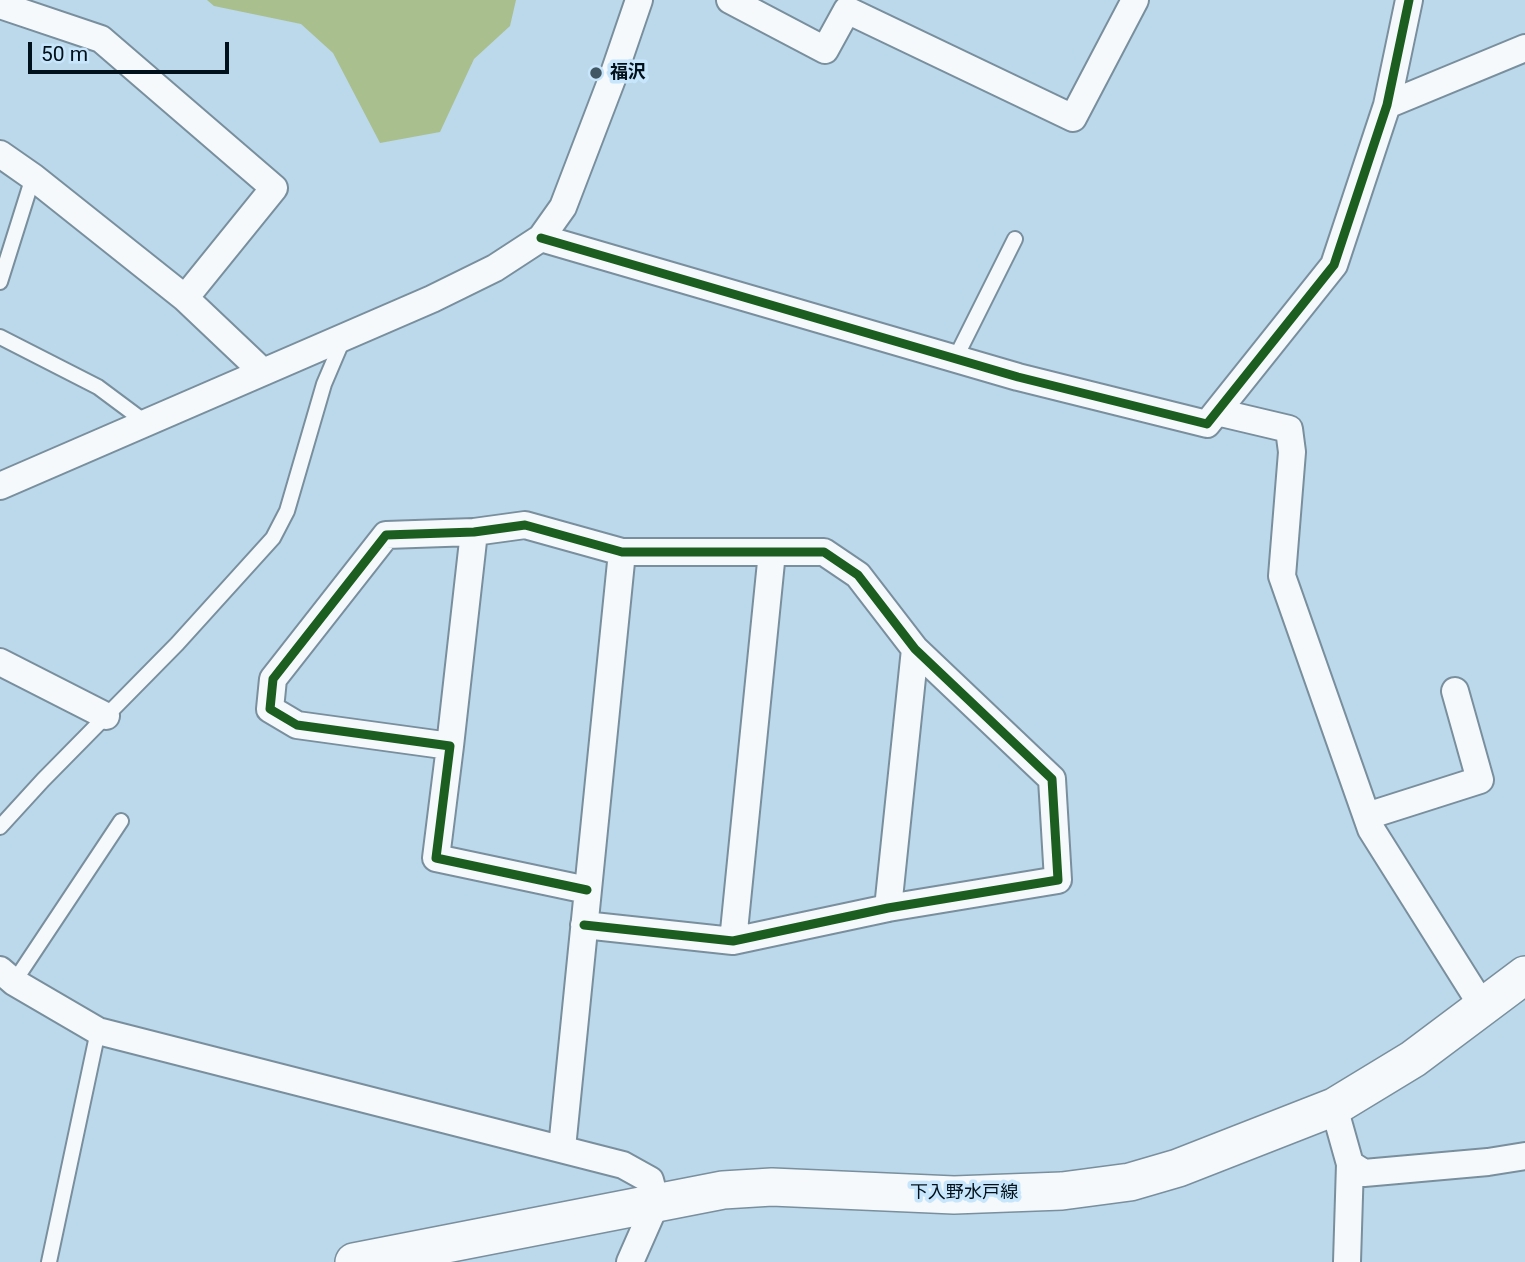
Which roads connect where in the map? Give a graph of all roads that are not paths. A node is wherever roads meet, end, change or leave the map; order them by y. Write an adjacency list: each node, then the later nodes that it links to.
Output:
1 (639, 0): 10 (street)
2 (730, 0): 3 (street)
3 (1135, 0)
4 (1409, 0): 7 (street)
5 (0, 5): 13 (street)
6 (1525, 47): 7 (street)
7 (1387, 105): 18 (street)
8 (0, 154): 9 (street)
9 (33, 177): 12 (lane); 13 (street)
10 (541, 238): 14 (street); 16 (street)
11 (1015, 239): 16 (lane)
12 (0, 282)
13 (186, 298): 17 (street)
14 (344, 336): 17 (street); 27 (lane)
15 (0, 337): 19 (lane)
16 (955, 359): 18 (street)
17 (262, 371): 19 (street)
18 (1217, 412): 29 (street)
19 (145, 422): 20 (street)
20 (0, 486)
21 (474, 532): 22 (street); 28 (street); 28 (street)
22 (622, 552): 23 (street); 32 (street)
23 (772, 552): 24 (street); 35 (street)
24 (915, 649): 33 (street); 33 (street)
25 (0, 662): 27 (street)
26 (1455, 691): 29 (street)
27 (106, 716): 31 (lane)
28 (450, 746): 32 (street)
29 (1367, 816): 38 (street)
30 (121, 821): 37 (lane)
31 (0, 827)
32 (587, 890): 34 (street)
33 (888, 908): 35 (street)
34 (584, 925): 35 (street); 41 (street)
35 (733, 940)
36 (1525, 975): 38 (main road, 下入野水戸線)
37 (7, 976): 39 (street)
38 (1483, 1006): 40 (main road, 下入野水戸線)
39 (98, 1031): 41 (street); 45 (lane)
40 (1334, 1107): 43 (street); 44 (main road, 下入野水戸線)
41 (562, 1148): 44 (street)
42 (1525, 1156): 43 (street)
43 (1350, 1164): 48 (street)
44 (656, 1203): 46 (main road, 下入野水戸線); 47 (street)
45 (49, 1262)
46 (354, 1262)
47 (630, 1262)
48 (1347, 1262)

